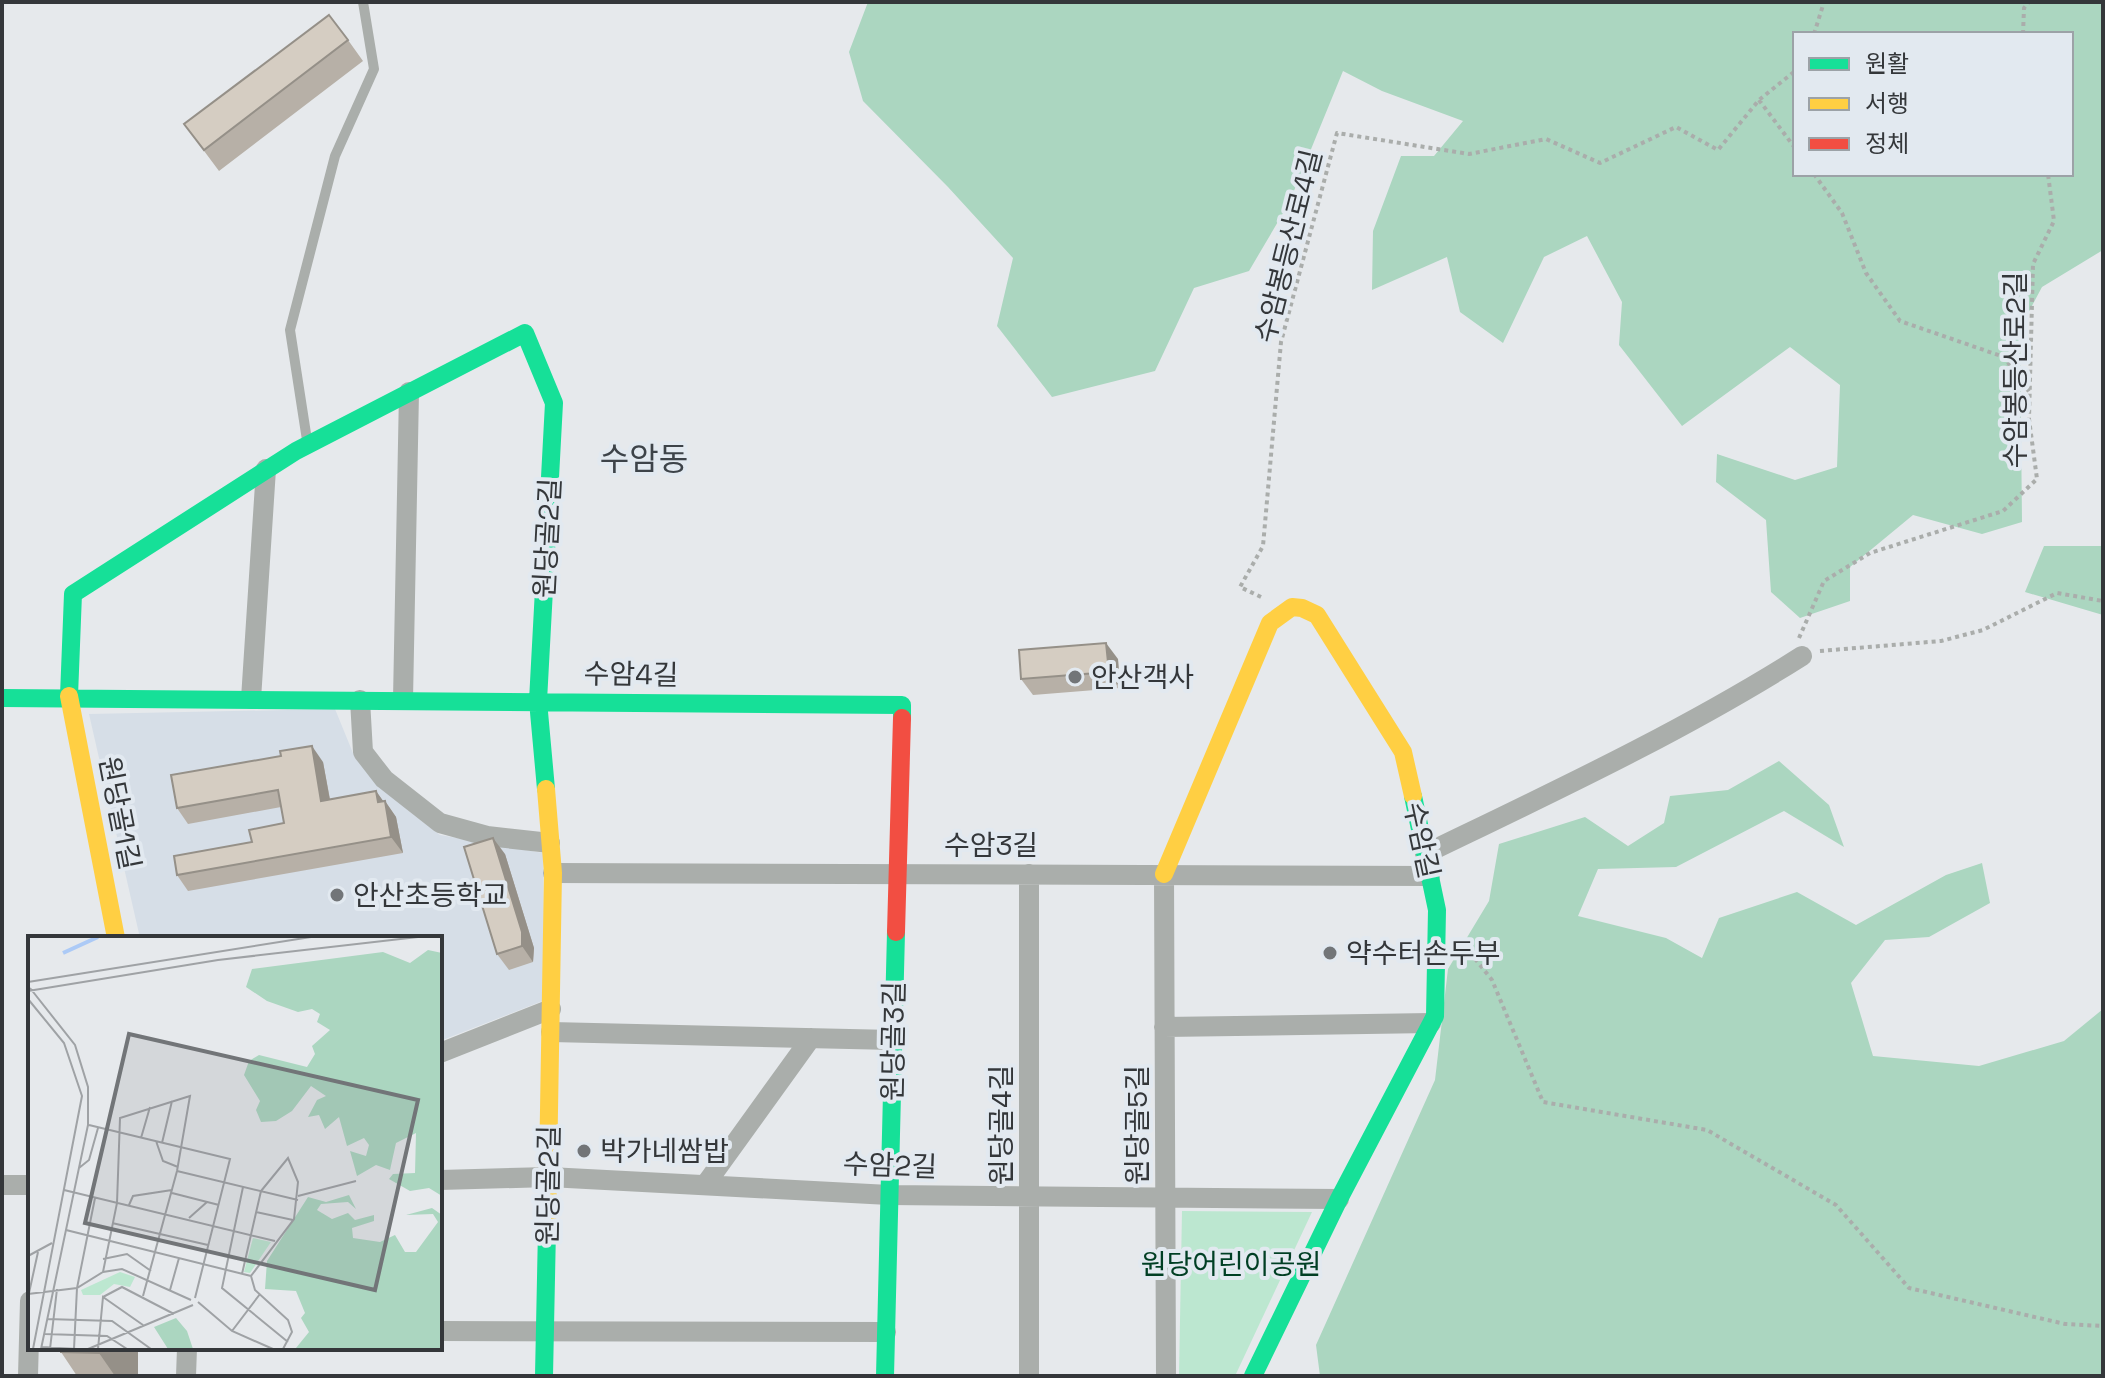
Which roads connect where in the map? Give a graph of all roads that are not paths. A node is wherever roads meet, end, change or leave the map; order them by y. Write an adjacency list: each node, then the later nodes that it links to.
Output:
1 (363, 2): 3 (lane)
2 (409, 392): 3 (street, 원당골2길); 10 (street); 11 (street, 원당골2길)
3 (307, 445): 4 (street, 원당골2길)
4 (266, 469): 7 (street, 원당골2길); 8 (street)
5 (1795, 660): 14 (street)
6 (2, 698): 7 (street, 수암4길)
7 (69, 698): 8 (street, 수암4길); 20 (street, 원당골1길)
8 (251, 699): 9 (street, 수암4길)
9 (360, 700): 10 (street, 수암4길); 13 (street)
10 (403, 700): 11 (street, 수암4길)
11 (538, 701): 12 (street, 수암4길); 13 (street, 원당골2길)
12 (902, 705): 15 (street, 원당골3길)
13 (550, 843): 16 (street, 원당골2길)
14 (1425, 854): 18 (street, 수암길); 19 (street, 수암길)
15 (897, 872): 16 (street, 수암3길); 17 (street, 수암3길); 26 (street, 원당골3길)
16 (553, 873): 21 (street, 원당골2길)
17 (1029, 874): 18 (street, 수암3길); 34 (street, 원당골4길)
18 (1164, 874): 19 (street, 수암3길); 23 (street, 원당골5길)
19 (1430, 876): 22 (street, 수암길)
20 (116, 936)
21 (551, 1009): 24 (street, 원당골2길); 27 (street)
22 (1431, 1023): 23 (street); 36 (street, 수암길)
23 (1164, 1027): 35 (street, 원당골5길)
24 (551, 1032): 25 (street); 28 (street, 원당골2길)
25 (811, 1038): 26 (street); 32 (street)
26 (893, 1040): 33 (street, 원당골3길)
27 (442, 1052)
28 (549, 1177): 29 (street, 수암2길); 32 (street, 수암2길); 38 (street, 원당골2길)
29 (442, 1180)
30 (2, 1185): 31 (street)
31 (28, 1185)
32 (705, 1185): 33 (street, 수암2길)
33 (889, 1195): 34 (street, 수암2길); 39 (street, 원당골3길)
34 (1029, 1196): 35 (street, 수암2길); 46 (street, 원당골4길)
35 (1165, 1197): 36 (street, 수암2길); 47 (street, 원당골5길)
36 (1339, 1199): 48 (street, 수암길)
37 (442, 1331): 38 (street)
38 (545, 1331): 39 (street); 44 (street, 원당골2길)
39 (886, 1332): 45 (street, 원당골3길)
40 (29, 1350): 42 (street)
41 (187, 1350): 43 (street)
42 (28, 1376)
43 (186, 1376)
44 (544, 1376)
45 (885, 1376)
46 (1029, 1376)
47 (1166, 1376)
48 (1253, 1376)

